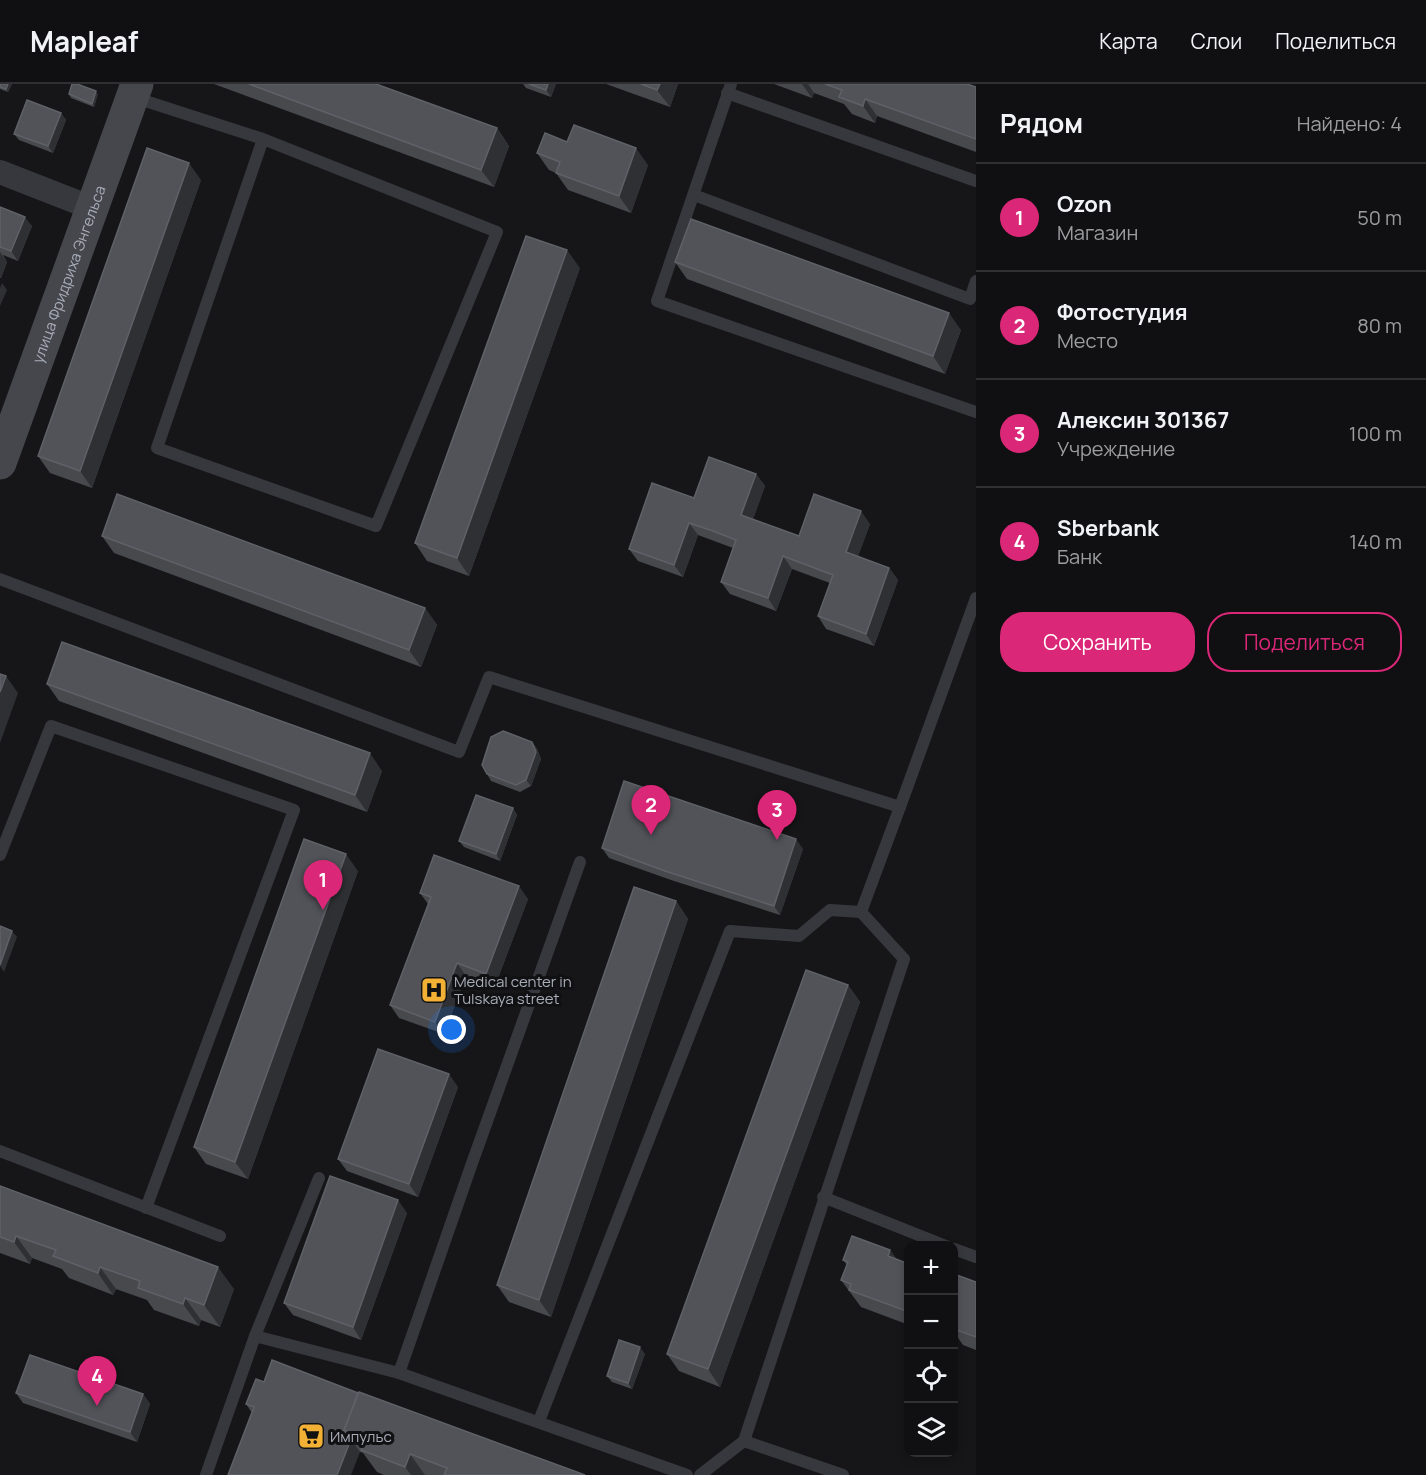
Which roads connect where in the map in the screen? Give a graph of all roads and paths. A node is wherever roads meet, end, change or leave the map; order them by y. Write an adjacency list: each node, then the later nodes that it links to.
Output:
1 (729, 88): 5 (lane); 6 (lane)
2 (134, 90): 3 (lane); 7 (main road, улица Фридриха Энгельса)
3 (263, 139): 3 (lane)
4 (0, 172): 7 (street)
5 (976, 181)
6 (694, 195): 8 (lane); 9 (lane)
7 (92, 208): 10 (main road, улица Фридриха Энгельса)
8 (976, 281)
9 (976, 412)
10 (0, 463)
11 (0, 579): 13 (lane)
12 (976, 598): 13 (lane)
13 (900, 807): 16 (lane)
14 (0, 855): 20 (lane)
15 (580, 862): 26 (lane)
16 (861, 912): 19 (lane); 27 (lane)
17 (0, 1151): 20 (lane)
18 (319, 1178): 25 (lane)
19 (823, 1197): 22 (lane); 28 (lane)
20 (147, 1208): 21 (lane)
21 (220, 1236)
22 (936, 1241)
23 (958, 1250): 24 (lane)
24 (976, 1257)
25 (255, 1336): 26 (lane); 29 (lane)
26 (399, 1372): 27 (lane)
27 (539, 1421): 30 (lane)
28 (744, 1441): 31 (lane); 32 (lane)
29 (206, 1475)
30 (687, 1475)
31 (700, 1475)
32 (843, 1475)

